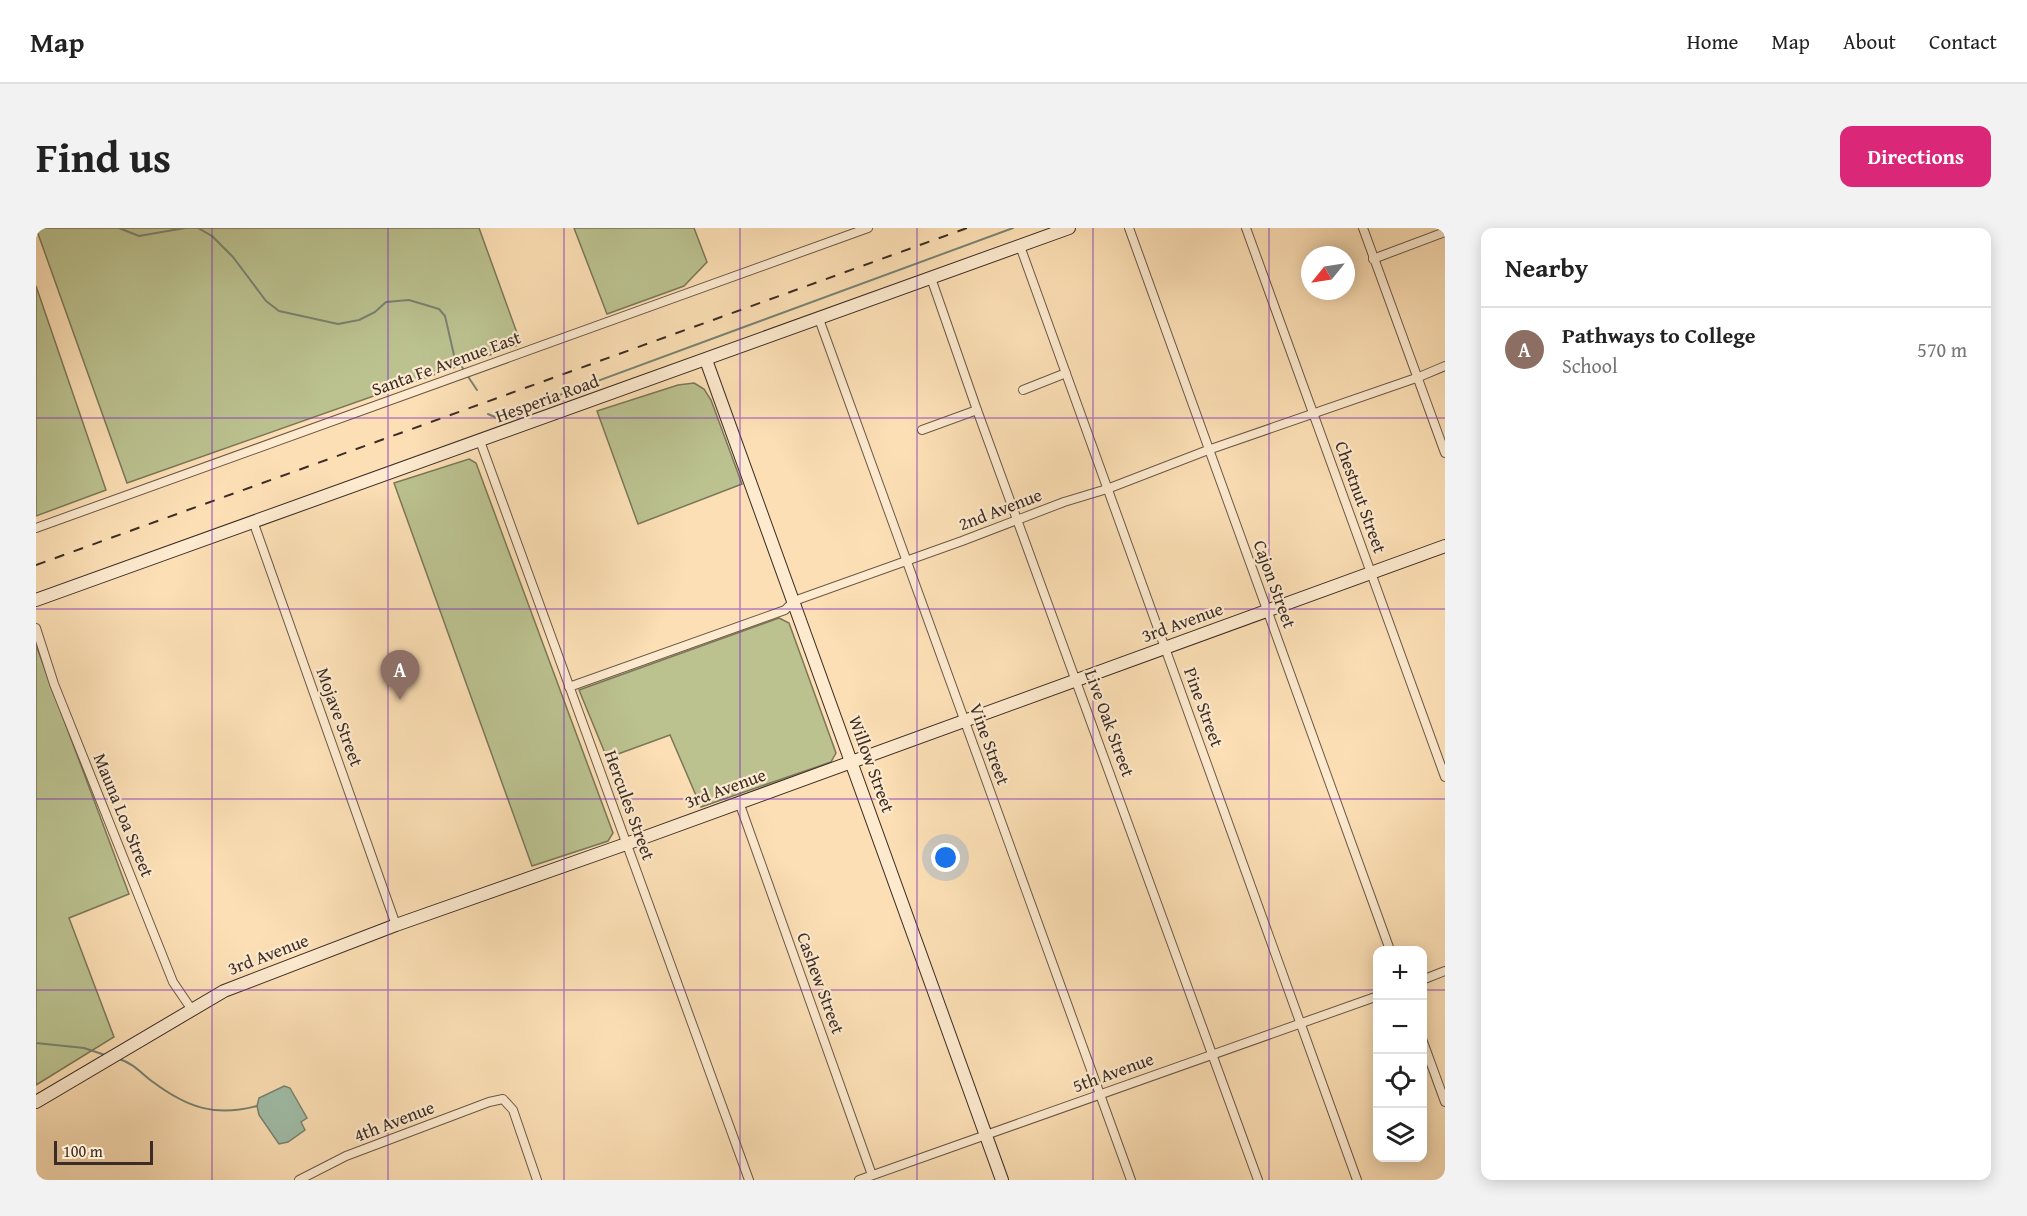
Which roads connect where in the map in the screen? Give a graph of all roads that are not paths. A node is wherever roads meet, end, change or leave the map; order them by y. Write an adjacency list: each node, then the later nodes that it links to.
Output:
1 (868, 228): 25 (street, Santa Fe Avenue East)
2 (1069, 228): 7 (street, Hesperia Road)
3 (1129, 228): 20 (street, Cajon Street)
4 (1246, 228): 17 (street, Chestnut Street)
5 (1363, 228): 8 (street)
6 (1445, 232): 8 (street)
7 (1020, 246): 9 (street, Hesperia Road); 13 (street, Pine Street)
8 (1373, 259): 14 (street)
9 (931, 278): 10 (street, Hesperia Road); 16 (street, Live Oak Street)
10 (819, 319): 11 (street, Hesperia Road); 27 (street, Vine Street)
11 (706, 360): 19 (street, Hesperia Road); 30 (street, Willow Street)
12 (1445, 366): 14 (street, 2nd Avenue)
13 (1066, 373): 15 (street); 22 (street, Pine Street)
14 (1419, 377): 17 (street, 2nd Avenue); 21 (street)
15 (1023, 390)
16 (977, 410): 18 (street); 23 (street, Live Oak Street)
17 (1313, 413): 20 (street, 2nd Avenue); 28 (street, Chestnut Street)
18 (922, 430)
19 (480, 441): 24 (street, Hesperia Road); 35 (street, Hercules Street)
20 (1208, 450): 22 (street, 2nd Avenue); 31 (street, Cajon Street)
21 (1445, 453)
22 (1107, 489): 23 (street, 2nd Avenue); 33 (street, Pine Street)
23 (1017, 520): 27 (street, 2nd Avenue); 34 (street, Live Oak Street)
24 (253, 521): 29 (street, Hesperia Road); 41 (street, Mojave Street)
25 (36, 528)
26 (1445, 546): 28 (street, 3rd Avenue)
27 (906, 561): 30 (street, 2nd Avenue); 36 (street, Vine Street)
28 (1372, 573): 31 (street, 3rd Avenue); 38 (street, Chestnut Street)
29 (36, 600)
30 (794, 601): 35 (street, 2nd Avenue); 37 (street, Willow Street)
31 (1267, 611): 33 (street, 3rd Avenue); 42 (street, Cajon Street)
32 (36, 628): 46 (street, Mauna Loa Street)
33 (1164, 648): 34 (street, 3rd Avenue); 47 (street, Pine Street)
34 (1077, 680): 36 (street, 3rd Avenue); 48 (street, Live Oak Street)
35 (569, 687): 40 (street, Hercules Street)
36 (964, 721): 37 (street, 3rd Avenue); 50 (street, Vine Street)
37 (852, 762): 39 (street, 3rd Avenue); 53 (street, Willow Street)
38 (1445, 777)
39 (739, 802): 40 (street, 3rd Avenue); 54 (street, Cashew Street)
40 (626, 844): 41 (street, 3rd Avenue); 57 (street, Hercules Street)
41 (396, 924): 46 (street, 3rd Avenue)
42 (1388, 946)
43 (1445, 971): 44 (street)
44 (1427, 978)
45 (1373, 997): 47 (street, 5th Avenue)
46 (192, 1010): 51 (street, 3rd Avenue)
47 (1300, 1023): 48 (street, 5th Avenue); 62 (street, Pine Street)
48 (1212, 1053): 50 (street, 5th Avenue); 61 (street, Live Oak Street)
49 (1427, 1053): 52 (street)
50 (1100, 1095): 53 (street, 5th Avenue); 60 (street, Vine Street)
51 (36, 1102)
52 (1445, 1102)
53 (987, 1136): 54 (street, 5th Avenue); 59 (street, Willow Street)
54 (872, 1175): 58 (street, 5th Avenue)
55 (299, 1180): 56 (street, 4th Avenue)
56 (537, 1180)
57 (749, 1180)
58 (860, 1180)
59 (1002, 1180)
60 (1131, 1180)
61 (1258, 1180)
62 (1357, 1180)

